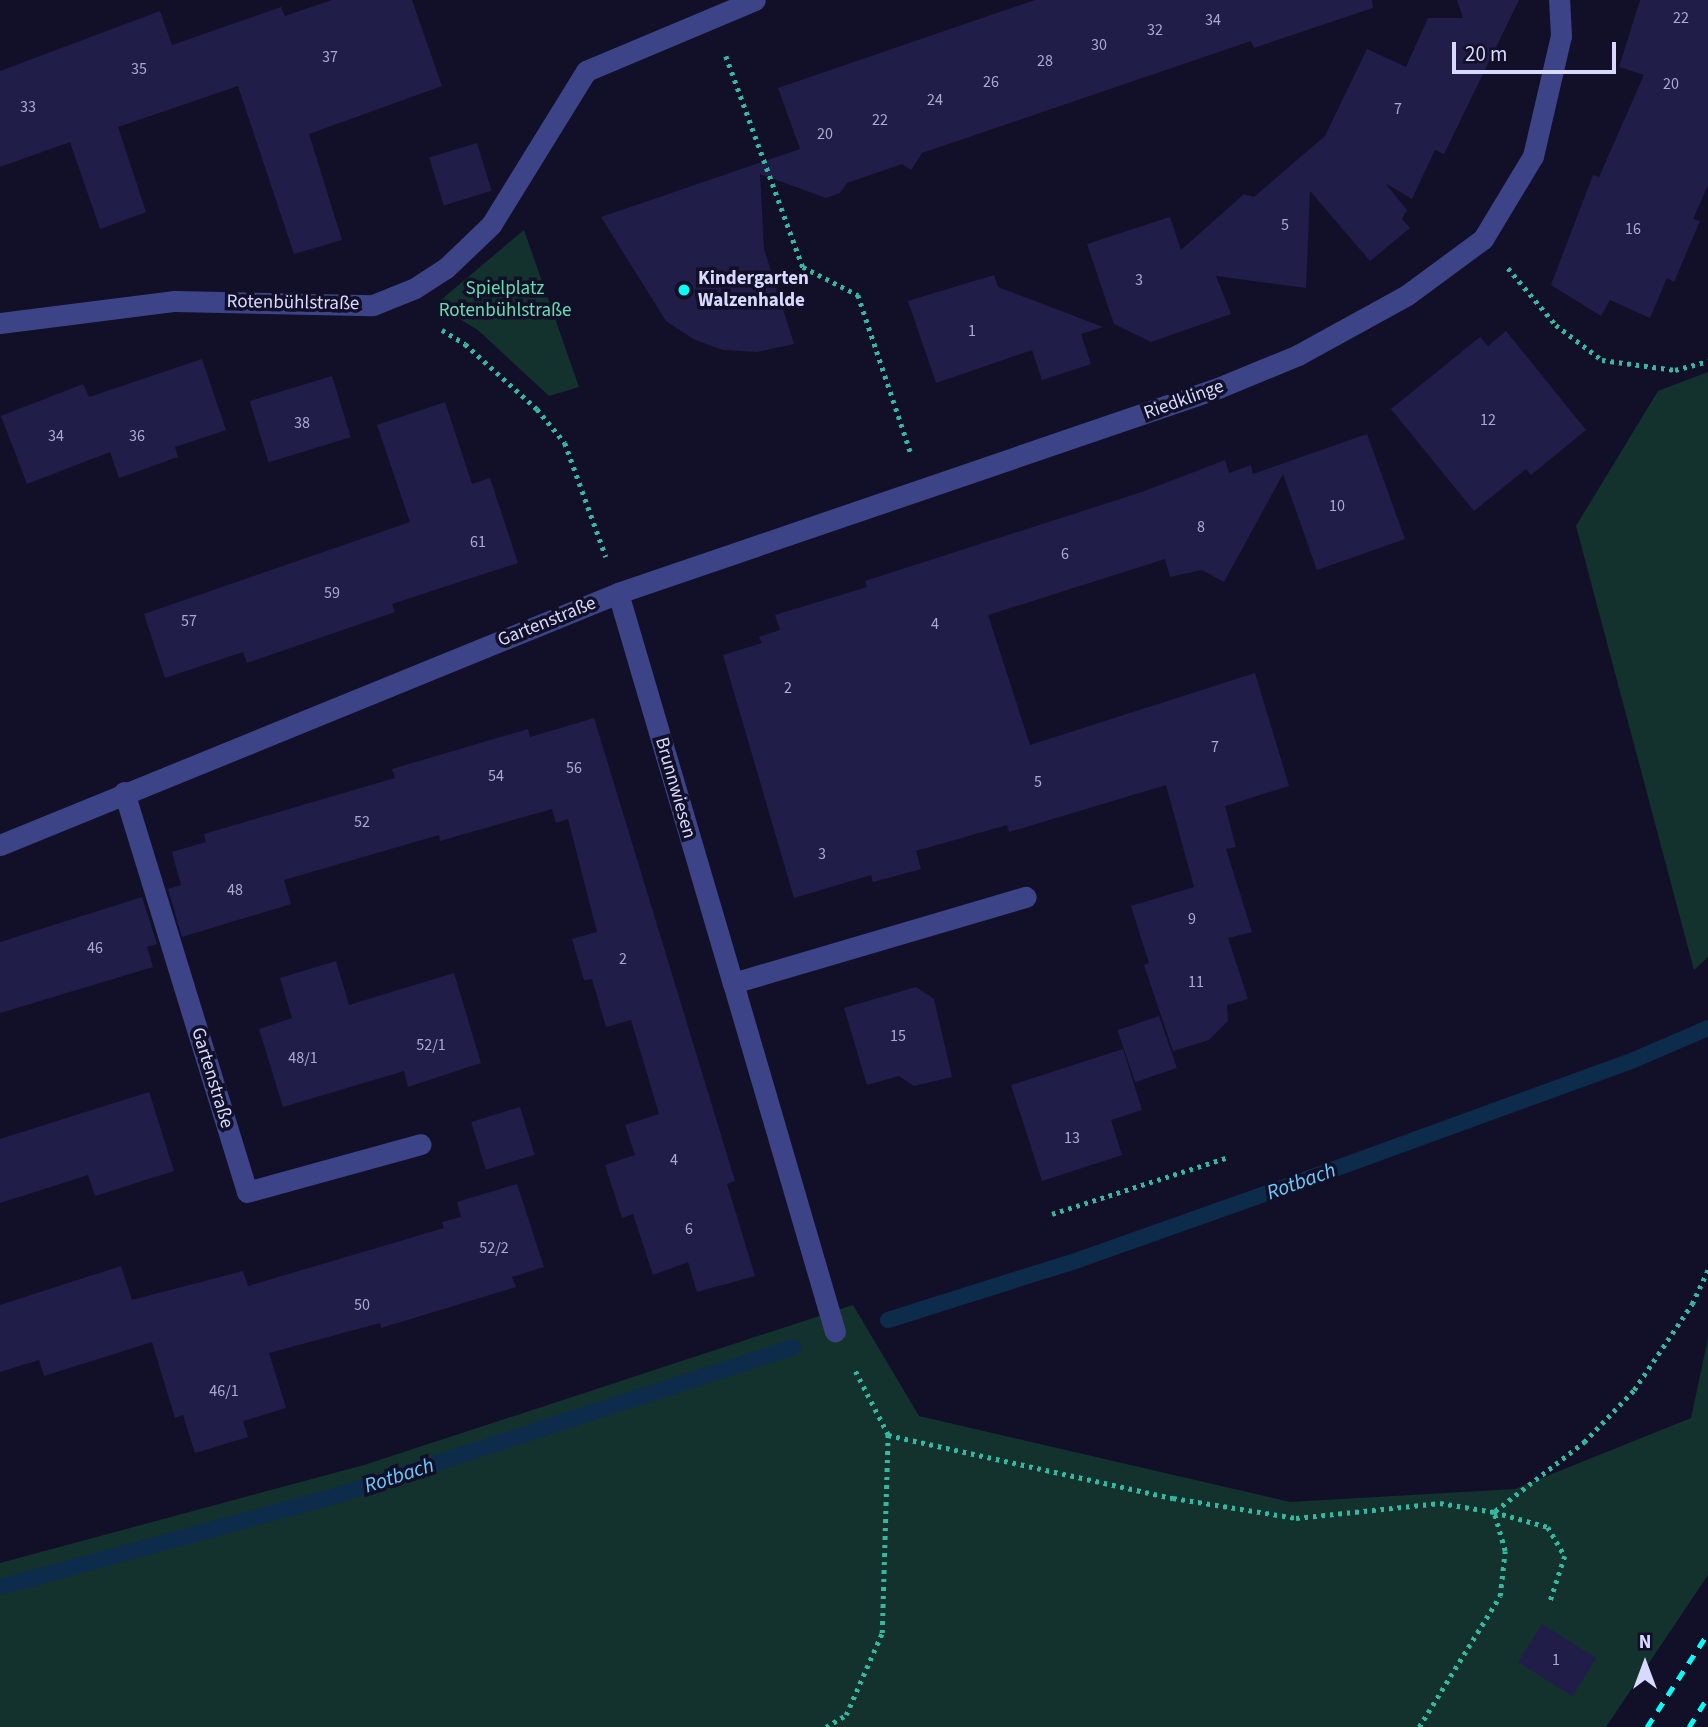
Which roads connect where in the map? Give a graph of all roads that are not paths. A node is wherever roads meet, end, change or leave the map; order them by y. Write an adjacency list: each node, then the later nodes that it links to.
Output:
1 (755, 0): 3 (street, Rotenbühlstraße)
2 (1559, 0): 4 (street, Riedklinge)
3 (0, 323)
4 (618, 593): 5 (street, Gartenstraße); 8 (street, Brunnwiesen)
5 (124, 792): 6 (street, Gartenstraße); 9 (street, Gartenstraße)
6 (0, 845)
7 (1026, 897): 8 (street)
8 (733, 983): 10 (street, Brunnwiesen)
9 (421, 1144)
10 (835, 1331)

